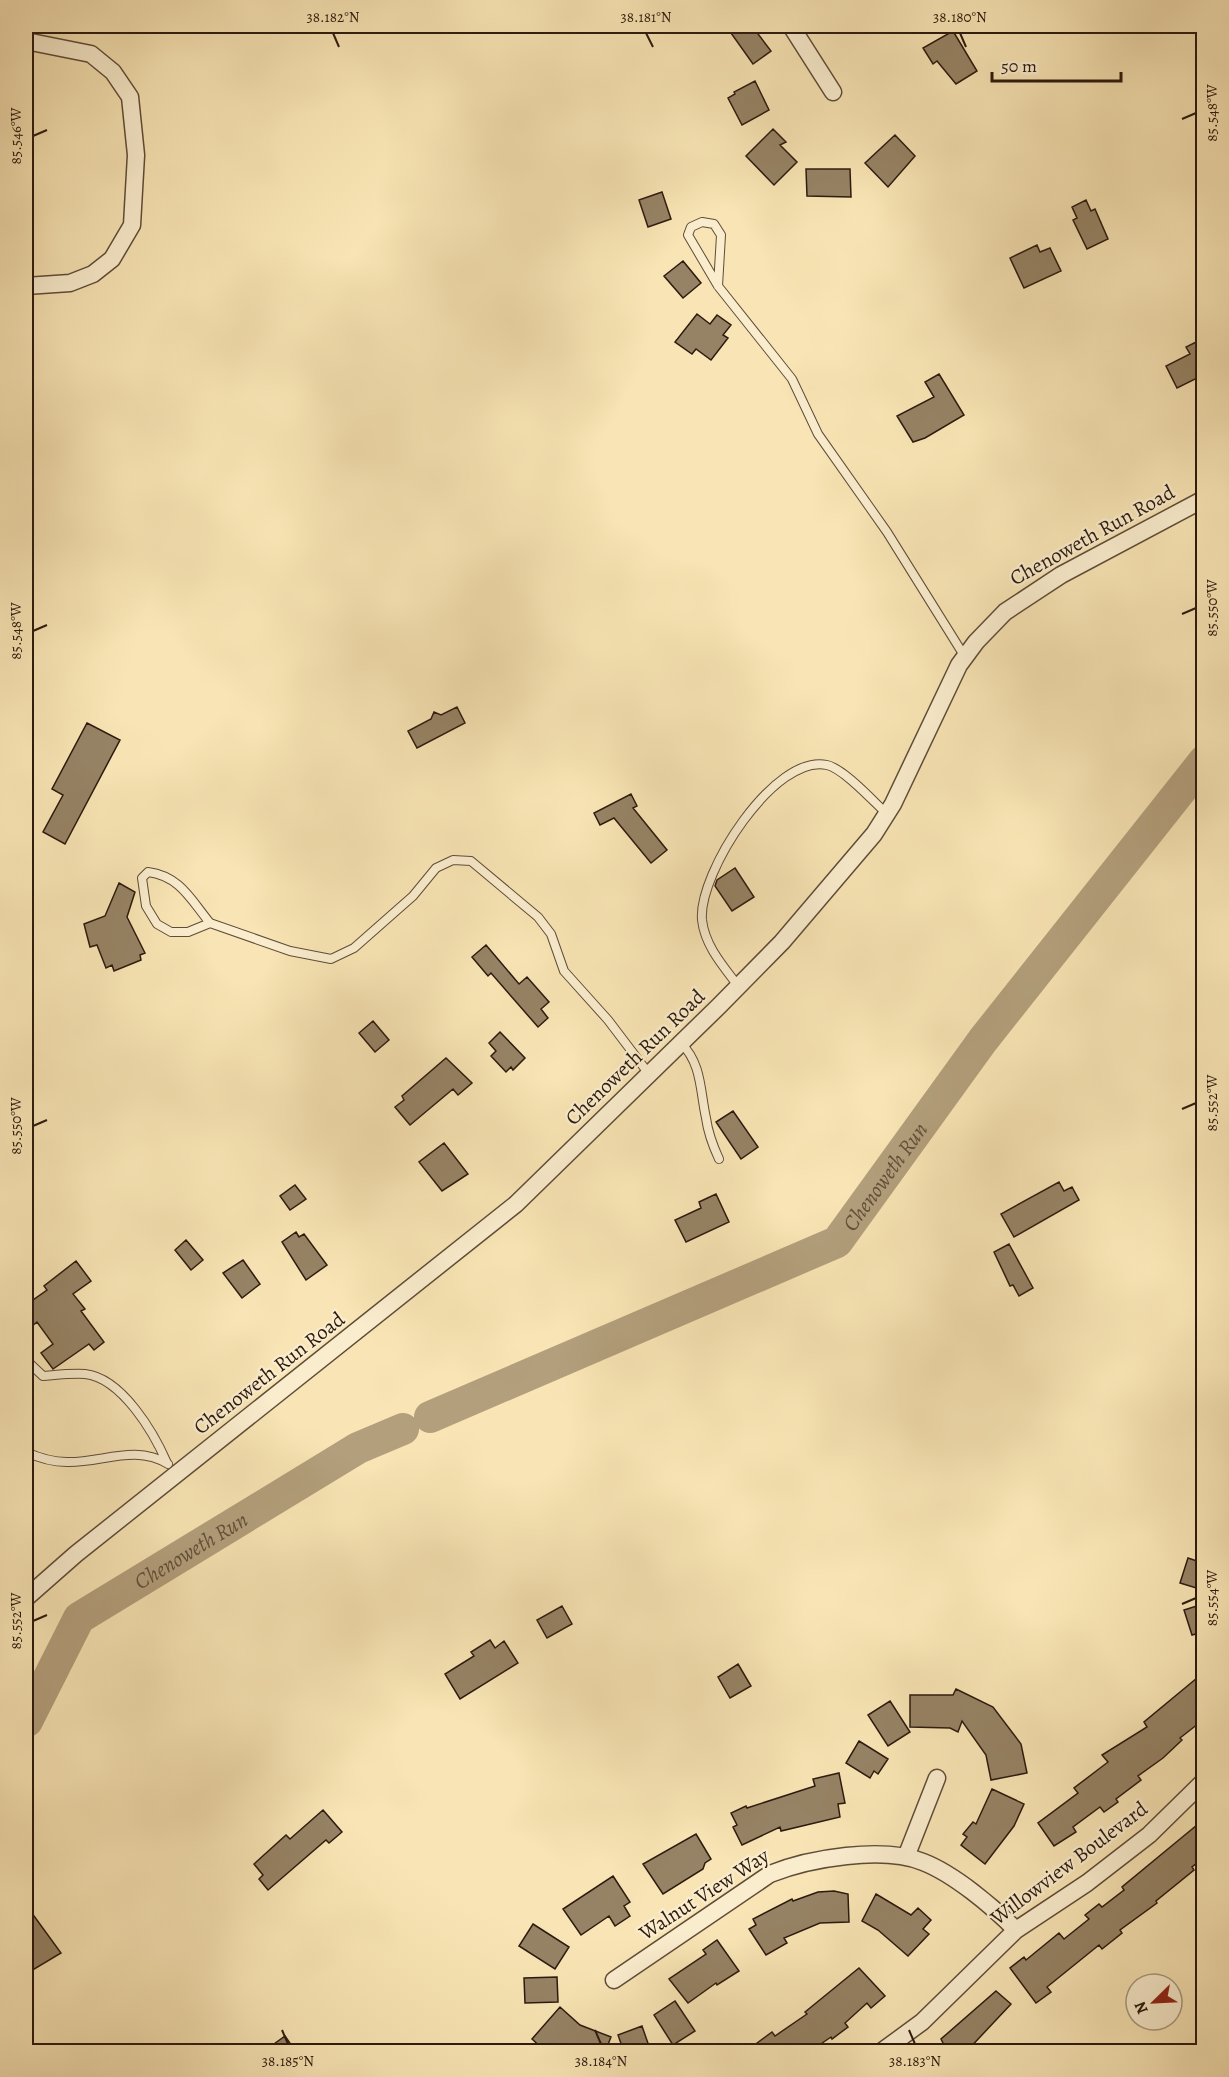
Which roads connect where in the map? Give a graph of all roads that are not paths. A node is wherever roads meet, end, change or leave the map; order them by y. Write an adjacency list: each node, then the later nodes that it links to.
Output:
1 (790, 26): 3 (street)
2 (26, 41): 4 (street)
3 (833, 92)
4 (26, 286)
5 (718, 286): 5 (lane); 7 (lane)
6 (1203, 499): 7 (street, Chenoweth Run Road)
7 (965, 657): 8 (street, Chenoweth Run Road)
8 (887, 814): 10 (street, Chenoweth Run Road); 10 (lane)
9 (210, 923): 9 (lane); 12 (lane)
10 (739, 987): 11 (street, Chenoweth Run Road)
11 (681, 1044): 12 (street, Chenoweth Run Road); 13 (lane)
12 (649, 1074): 16 (street, Chenoweth Run Road)
13 (719, 1159)
14 (26, 1360): 16 (lane)
15 (26, 1452): 16 (lane)
16 (172, 1468): 17 (street, Chenoweth Run Road)
17 (26, 1598)
18 (937, 1779): 20 (street)
19 (1203, 1781): 21 (street, Willowview Boulevard)
20 (906, 1857): 21 (street, Walnut View Way); 22 (street, Walnut View Way)
21 (1016, 1930): 23 (street, Willowview Boulevard)
22 (614, 1980)
23 (881, 2052)

